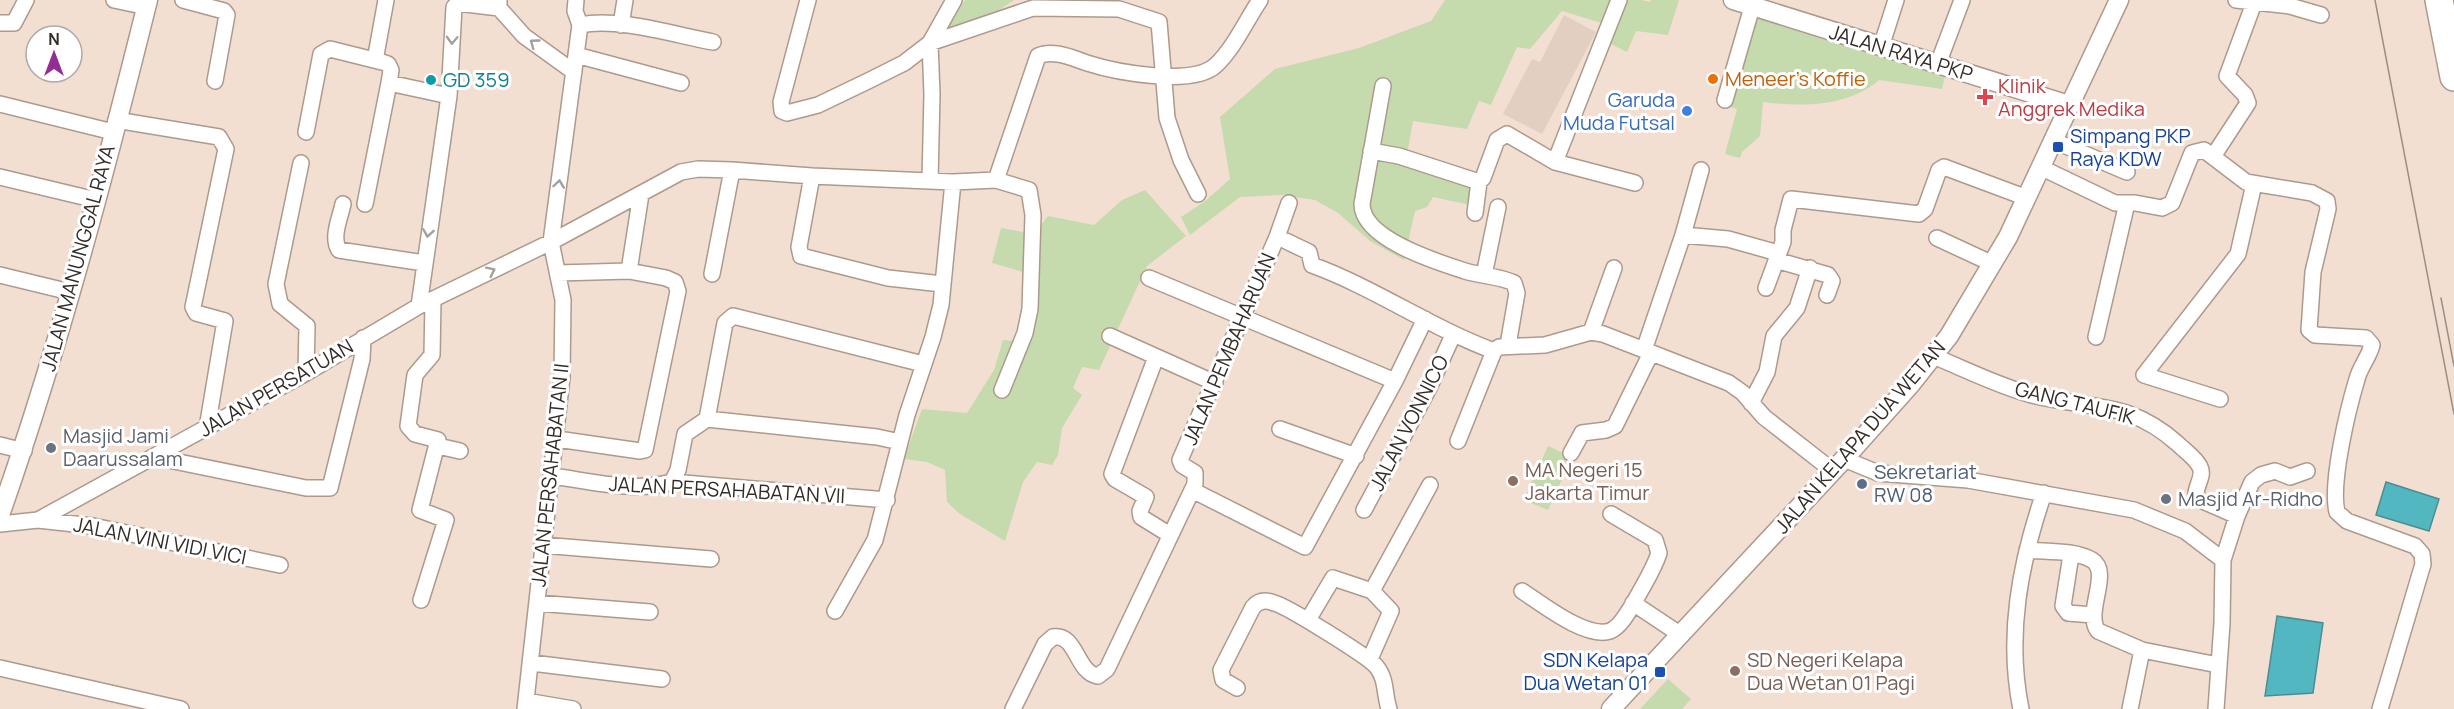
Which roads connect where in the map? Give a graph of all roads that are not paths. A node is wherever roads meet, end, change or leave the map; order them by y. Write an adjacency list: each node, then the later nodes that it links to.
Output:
1 (26, 0): 22 (street)
2 (114, 0): 18 (street)
3 (183, 0): 34 (street)
4 (386, 0): 28 (street)
5 (576, 0): 23 (street)
6 (625, 0): 24 (street)
7 (808, 0): 26 (street)
8 (954, 0): 26 (street)
9 (1260, 0): 32 (street)
10 (1619, 0): 47 (street)
11 (1733, 0): 20 (street, JALAN RAYA PKP)
12 (1896, 0): 27 (street)
13 (1962, 0): 30 (street)
14 (2119, 0): 41 (street, JALAN KELAPA DUA WETAN)
15 (2439, 0): 33 (highway)
16 (461, 2): 19 (street); 38 (street, one-way to 38)
17 (2247, 2): 21 (street); 46 (street)
18 (148, 4): 42 (street, JALAN MANUNGGAL RAYA)
19 (499, 4): 31 (street, one-way to 19)
20 (1752, 7): 27 (street, JALAN RAYA PKP); 39 (street)
21 (2321, 15)
22 (0, 23)
23 (580, 25): 24 (street); 29 (street)
24 (621, 25): 25 (street)
25 (713, 42)
26 (930, 43): 32 (street); 56 (street)
27 (1881, 46): 30 (street, JALAN RAYA PKP)
28 (376, 55)
29 (576, 55): 31 (street); 35 (street)
30 (1938, 64): 41 (street, JALAN RAYA PKP)
31 (574, 72): 72 (street, one-way to 31)
32 (1163, 75): 55 (street); 62 (street)
33 (2454, 77)
34 (215, 81)
35 (681, 82)
36 (389, 83): 38 (street); 43 (street); 68 (street)
37 (1383, 86): 45 (street)
38 (449, 96): 76 (street, one-way to 76)
39 (1725, 100)
40 (0, 104): 42 (street)
41 (2069, 105): 44 (street, JALAN KELAPA DUA WETAN)
42 (114, 126): 64 (street, JALAN MANUNGGAL RAYA); 110 (street)
43 (306, 132)
44 (2052, 140): 49 (street, JALAN KELAPA DUA WETAN); 52 (street)
45 (1371, 151): 58 (street); 84 (street)
46 (2214, 155): 60 (street); 66 (street)
47 (1555, 162): 58 (street); 59 (street)
48 (301, 163): 103 (street)
49 (2040, 167): 63 (street, JALAN KELAPA DUA WETAN); 66 (street)
50 (732, 170): 53 (street); 61 (street); 82 (street)
51 (1701, 170): 71 (street)
52 (2127, 172)
53 (812, 176): 56 (street); 86 (street)
54 (0, 177): 64 (street)
55 (996, 180): 57 (street); 106 (street)
56 (930, 181): 57 (street)
57 (953, 182): 86 (street)
58 (1479, 182): 70 (street)
59 (1635, 183)
60 (2254, 184): 107 (street); 169 (street)
61 (640, 194): 72 (street); 80 (street)
62 (1198, 194)
63 (2026, 198): 75 (street); 77 (street, JALAN KELAPA DUA WETAN)
64 (96, 200): 88 (street, JALAN MANUNGGAL RAYA)
65 (1288, 203): 92 (street, JALAN PEMBAHARUAN)
66 (2127, 203): 96 (street)
67 (343, 204): 76 (street)
68 (365, 204)
69 (1498, 207): 84 (street)
70 (1475, 213)
71 (1683, 235): 75 (street); 99 (street)
72 (556, 238): 81 (street, JALAN PERSAHABATAN II); 90 (street, JALAN PERSATUAN, one-way to 72)
73 (1937, 238): 77 (street)
74 (1286, 241): 91 (street)
75 (1777, 257): 79 (street); 87 (street)
76 (424, 262): 90 (street)
77 (1993, 264): 100 (street, JALAN KELAPA DUA WETAN)
78 (1614, 268): 93 (street)
79 (1810, 268): 89 (street); 108 (street)
80 (630, 272): 81 (street); 112 (street)
81 (558, 273): 112 (street, JALAN PERSAHABATAN II)
82 (712, 274)
83 (0, 275): 88 (street)
84 (1484, 275): 98 (street)
85 (1149, 278): 92 (street)
86 (942, 284): 102 (street)
87 (1766, 288)
88 (69, 292): 117 (street, JALAN MANUNGGAL RAYA)
89 (1827, 295)
90 (426, 303): 97 (street, JALAN PERSATUAN); 116 (street)
91 (1425, 318): 94 (street); 104 (street)
92 (1241, 319): 104 (street); 105 (street, JALAN PEMBAHARUAN)
93 (1591, 332): 98 (street); 99 (street)
94 (1453, 335): 98 (street); 130 (street, JALAN VONNICO)
95 (1110, 336): 101 (street)
96 (2096, 337)
97 (363, 338): 103 (street, JALAN PERSATUAN); 121 (street)
98 (1501, 348): 113 (street)
99 (1648, 352): 108 (street); 119 (street)
100 (1933, 356): 122 (street, JALAN KELAPA DUA WETAN); 133 (street, GANG TAUFIK)
101 (1156, 357): 105 (street); 136 (street)
102 (923, 364): 109 (street); 114 (street)
103 (306, 373): 110 (street, JALAN PERSATUAN)
104 (1395, 381): 120 (street)
105 (1215, 383): 127 (street, JALAN PEMBAHARUAN)
106 (1002, 390)
107 (2220, 399)
108 (1751, 404): 122 (street)
109 (707, 419): 114 (street); 125 (street)
110 (207, 428): 134 (street, JALAN PERSATUAN)
111 (1280, 429): 120 (street)
112 (557, 439): 124 (street, JALAN PERSAHABATAN II)
113 (1458, 441)
114 (900, 442): 129 (street)
115 (0, 445): 117 (street)
116 (438, 446): 118 (street); 145 (street)
117 (24, 451): 132 (street, JALAN MANUNGGAL RAYA)
118 (460, 452)
119 (1570, 453)
120 (1356, 456): 127 (street)
121 (164, 459)
122 (1838, 465): 128 (street); 152 (street, JALAN KELAPA DUA WETAN)
123 (2307, 471): 133 (street)
124 (552, 476): 125 (street, JALAN PERSAHABATAN VII); 137 (street, JALAN PERSAHABATAN II)
125 (672, 482): 129 (street, JALAN PERSAHABATAN VII)
126 (1431, 485): 143 (street)
127 (1192, 490): 136 (street)
128 (2044, 493): 138 (street); 141 (street)
129 (887, 500): 148 (street)
130 (1364, 510)
131 (1611, 514): 147 (street)
132 (0, 515)
133 (2237, 516): 141 (street)
134 (38, 520): 135 (street, JALAN PERSATUAN); 142 (street, JALAN VINI VIDI VICI)
135 (0, 524)
136 (1170, 535): 163 (street)
137 (542, 545): 140 (street); 146 (street, JALAN PERSAHABATAN II)
138 (2027, 550): 139 (street); 166 (street)
139 (2071, 555): 150 (street); 150 (street)
140 (711, 559)
141 (2223, 560): 156 (street)
142 (280, 566)
143 (1372, 591): 151 (street); 154 (street)
144 (1522, 591): 147 (street)
145 (421, 600)
146 (537, 603): 149 (street); 155 (street, JALAN PERSAHABATAN II)
147 (1633, 603): 152 (street)
148 (835, 611)
149 (650, 612)
150 (2093, 615): 153 (street)
151 (1308, 620): 154 (street); 159 (street)
152 (1681, 635): 165 (street, JALAN KELAPA DUA WETAN)
153 (2142, 650): 156 (street); 167 (street)
154 (1370, 659): 164 (street)
155 (532, 663): 158 (street); 160 (street, JALAN PERSAHABATAN II)
156 (2218, 665): 168 (street)
157 (0, 668): 161 (street)
158 (662, 679)
159 (1237, 688)
160 (526, 705): 162 (street)
161 (181, 709)
162 (573, 709)
163 (1013, 709)
164 (1389, 709)
165 (1611, 709)
166 (2021, 709)
167 (2130, 709)
168 (2216, 709)
169 (2380, 709)

